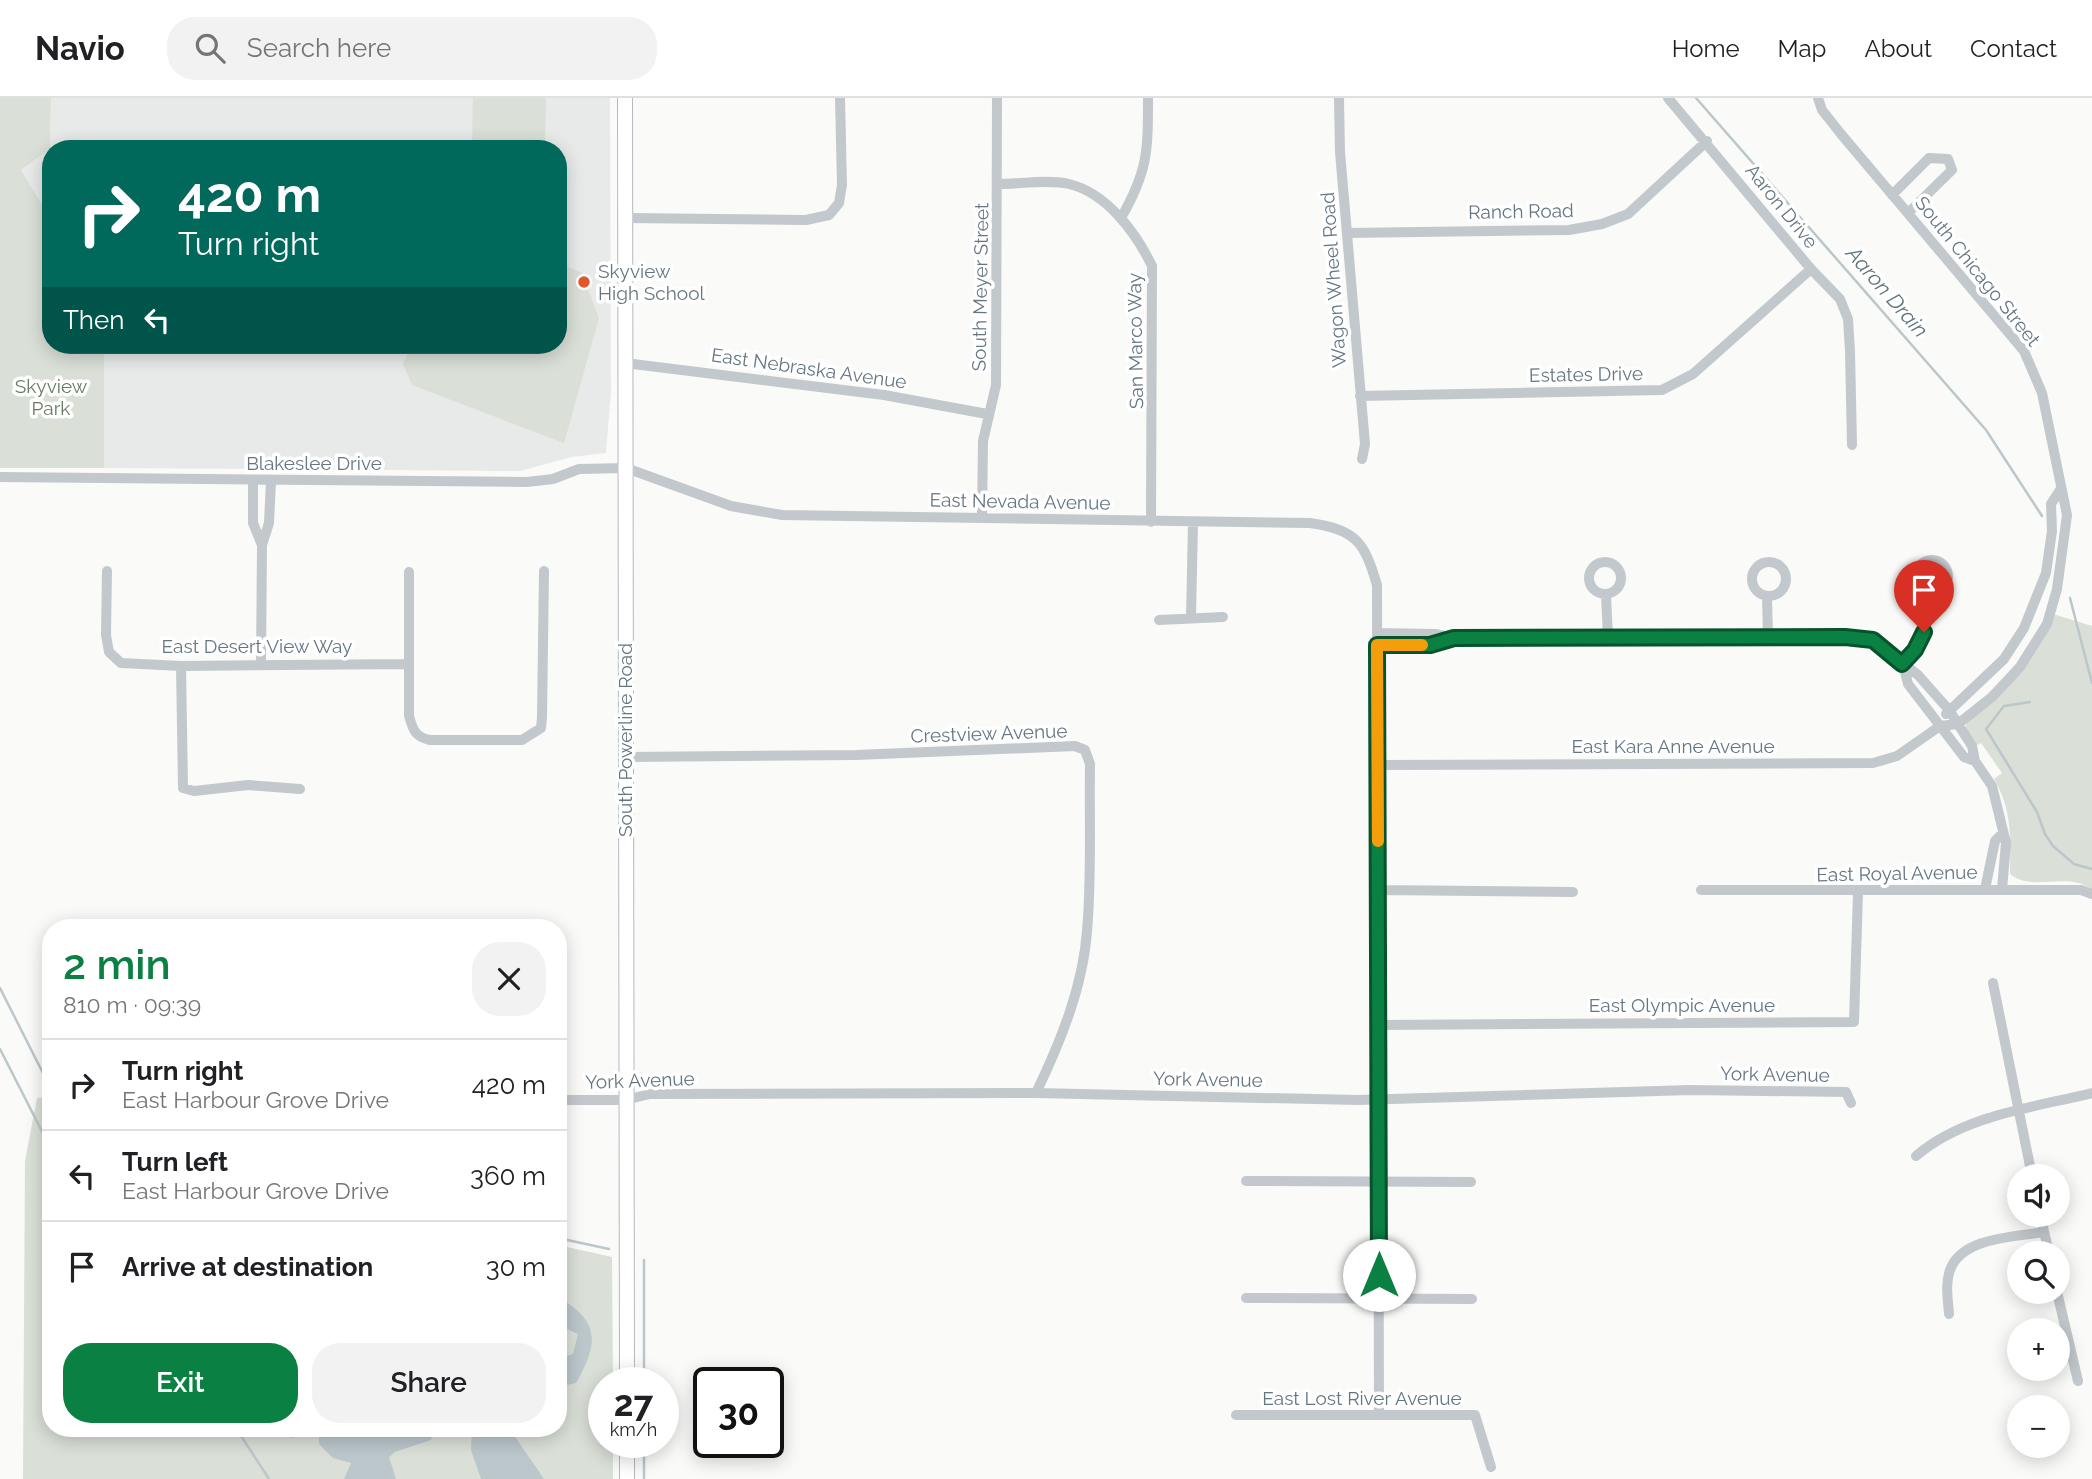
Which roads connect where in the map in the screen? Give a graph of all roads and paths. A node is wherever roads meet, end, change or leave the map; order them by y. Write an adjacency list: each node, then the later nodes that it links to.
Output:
1 (625, 98): 12 (street, South Powerline Road)
2 (841, 98): 12 (street)
3 (998, 98): 9 (street, South Meyer Street)
4 (1148, 98): 13 (street)
5 (1339, 98): 14 (street, Wagon Wheel Road)
6 (1668, 98): 8 (street, Aaron Drive)
7 (1818, 98): 10 (street, South Chicago Street)
8 (1707, 141): 14 (street, Ranch Road); 15 (street, Aaron Drive)
9 (998, 184): 13 (street, San Marco Way); 18 (street, South Meyer Street)
10 (1892, 195): 11 (street, South Chicago Street); 11 (street)
11 (1908, 213): 25 (street, South Chicago Street)
12 (625, 218): 16 (street, South Powerline Road)
13 (1121, 218): 27 (street, San Marco Way)
14 (1347, 233): 17 (street, Wagon Wheel Road)
15 (1811, 269): 17 (street, Estates Drive); 19 (street, Aaron Drive)
16 (625, 363): 18 (street, East Nebraska Avenue); 21 (street, South Powerline Road)
17 (1360, 396): 20 (street, Wagon Wheel Road)
18 (987, 414): 26 (street, South Meyer Street)
19 (1852, 444)
20 (1362, 459)
21 (626, 468): 24 (street, Blakeslee Drive); 26 (street, East Nevada Avenue); 51 (street, South Powerline Road)
22 (0, 477): 23 (street, Blakeslee Drive)
23 (254, 481): 24 (street, Blakeslee Drive); 29 (street)
24 (271, 481): 29 (street)
25 (2060, 490): 48 (street, South Chicago Street); 49 (street, South Chicago Street)
26 (982, 517): 27 (street, East Nevada Avenue)
27 (1151, 522): 28 (street, East Nevada Avenue)
28 (1193, 522): 36 (street); 39 (street, East Nevada Avenue)
29 (262, 545): 44 (street)
30 (544, 571): 45 (street)
31 (107, 572): 47 (street, East Desert View Way)
32 (409, 572): 45 (street)
33 (1933, 592): 46 (street)
34 (1606, 595): 42 (street)
35 (1767, 596): 40 (street)
36 (1191, 617): 37 (street); 38 (street)
37 (1223, 617)
38 (1159, 620)
39 (1377, 633): 41 (street); 43 (street, East Nevada Avenue)
40 (1768, 637): 42 (street); 46 (street)
41 (1454, 638): 42 (street); 43 (street)
42 (1608, 638)
43 (1377, 645): 53 (street, East Nevada Avenue)
44 (261, 663): 45 (street, East Desert View Way); 47 (street, East Desert View Way)
45 (408, 664)
46 (1902, 664): 48 (street); 50 (street)
47 (181, 666): 54 (street)
48 (1949, 710): 49 (street); 50 (street, South Chicago Street)
49 (1958, 724): 50 (street, East Kara Anne Avenue); 52 (street)
50 (1940, 726): 52 (street); 53 (street, East Kara Anne Avenue)
51 (625, 757): 65 (street, Crestview Avenue); 69 (street, South Powerline Road)
52 (1975, 761): 55 (street)
53 (1378, 765): 57 (street, East Nevada Avenue)
54 (300, 789)
55 (2002, 834): 56 (street); 59 (street)
56 (1985, 889): 59 (street, East Royal Avenue); 61 (street, East Royal Avenue)
57 (1379, 890): 60 (street); 64 (street, East Nevada Avenue)
58 (1701, 890): 61 (street, East Royal Avenue)
59 (2003, 890): 62 (street, East Royal Avenue)
60 (1573, 892)
61 (1858, 892): 64 (street, East Olympic Avenue)
62 (2092, 894)
63 (1993, 983): 71 (street)
64 (1379, 1025): 67 (street, East Nevada Avenue)
65 (1036, 1093): 67 (street, York Avenue); 69 (street, York Avenue)
66 (2092, 1093): 71 (street)
67 (1379, 1099): 70 (street, York Avenue); 75 (street, East Nevada Avenue)
68 (567, 1100): 69 (street, York Avenue)
69 (625, 1100): 85 (street, South Powerline Road)
70 (1851, 1103)
71 (2018, 1111): 72 (street); 73 (street)
72 (1916, 1156)
73 (2029, 1164)
74 (1246, 1181): 75 (street)
75 (1378, 1182): 76 (street); 81 (street, East Nevada Avenue)
76 (1471, 1182)
77 (2043, 1227): 78 (street)
78 (2044, 1232): 79 (street); 84 (street)
79 (2046, 1241)
80 (1246, 1298): 81 (street)
81 (1379, 1298): 82 (street); 88 (street, East Nevada Avenue)
82 (1472, 1299)
83 (2060, 1304): 86 (street)
84 (1948, 1314)
85 (627, 1367)
86 (2078, 1381)
87 (1236, 1415): 88 (street, East Lost River Avenue)
88 (1379, 1415): 90 (street, East Lost River Avenue)
89 (627, 1458): 91 (street)
90 (1491, 1467)
91 (627, 1479)

